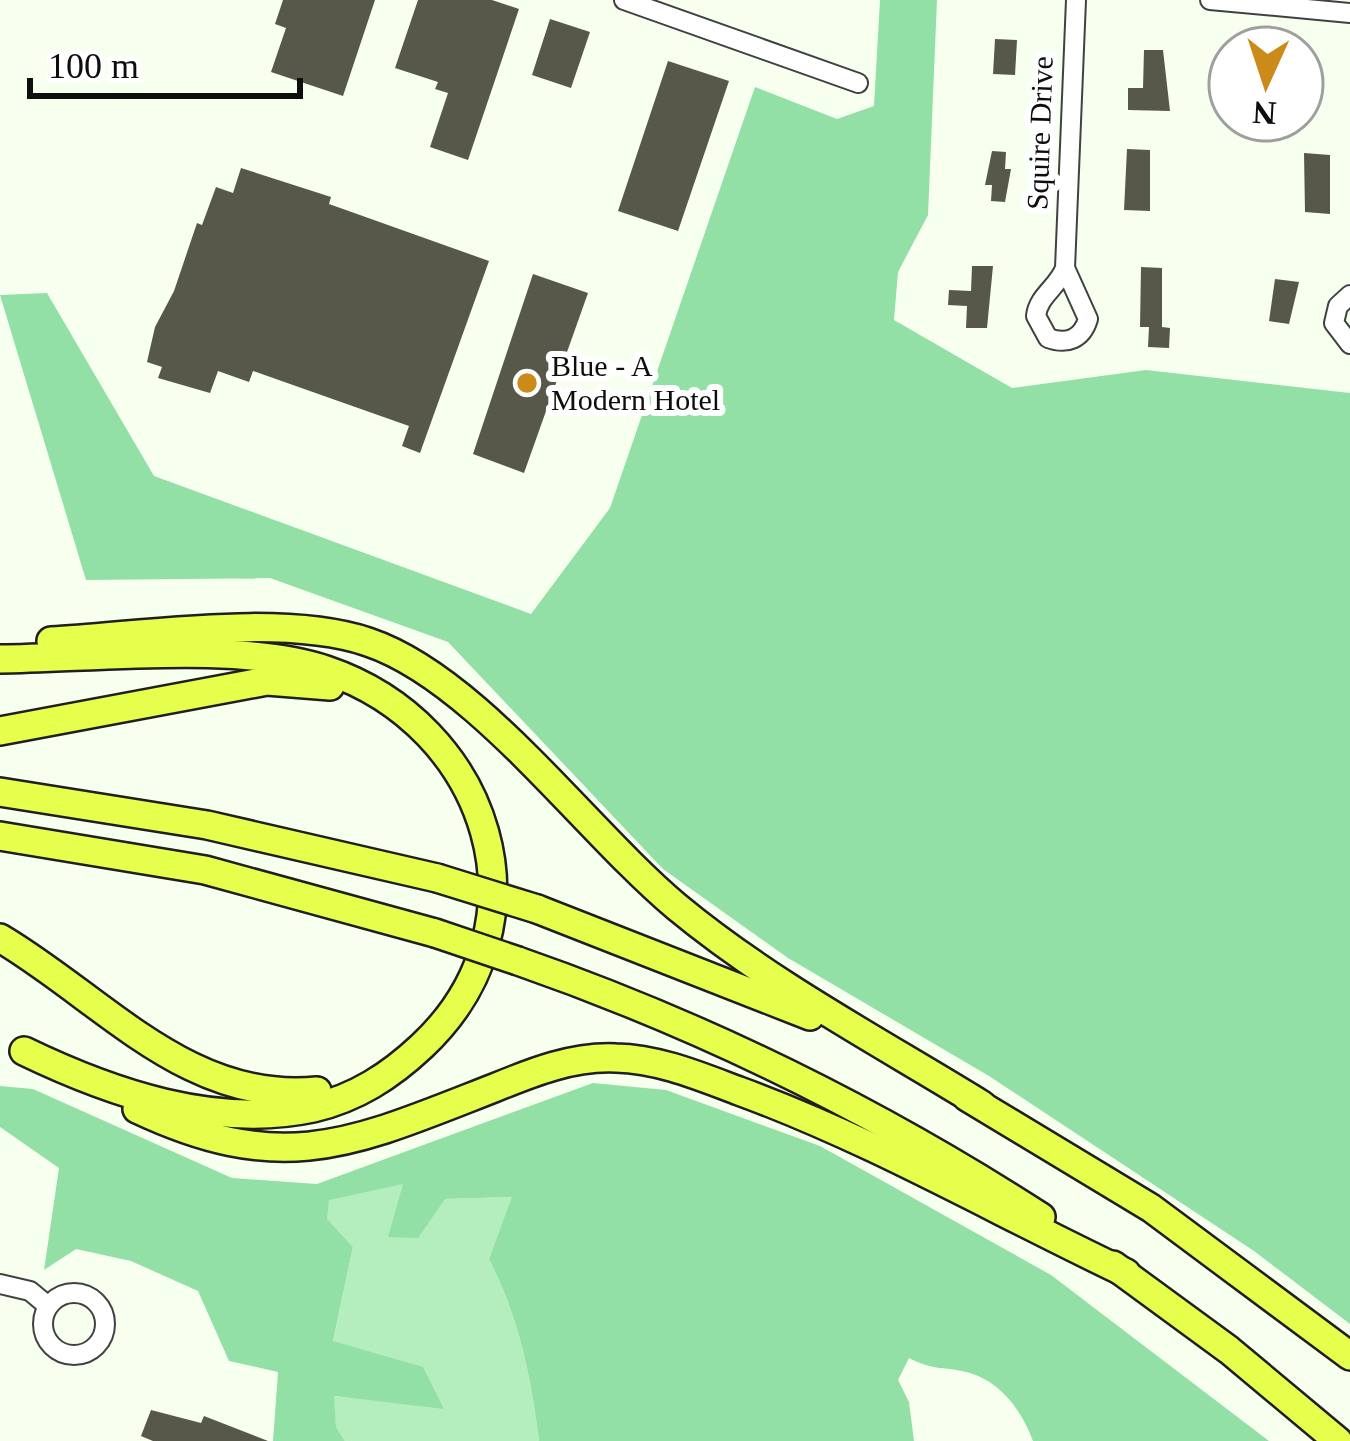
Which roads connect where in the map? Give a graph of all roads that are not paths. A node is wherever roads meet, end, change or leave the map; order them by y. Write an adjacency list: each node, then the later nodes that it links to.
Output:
1 (623, 0): 5 (street)
2 (1076, 0): 6 (street, Squire Drive)
3 (1210, 0): 4 (street)
4 (1350, 13)
5 (857, 83)
6 (1065, 268)
7 (1350, 295): 8 (street)
8 (1350, 344)
9 (0, 644): 18 (highway)
10 (0, 658): 12 (highway)
11 (0, 731): 12 (highway)
12 (437, 744): 17 (highway)
13 (0, 793): 18 (highway, bridge)
14 (0, 836): 19 (highway, bridge)
15 (0, 938): 17 (highway)
16 (12, 1045): 17 (highway); 19 (highway)
17 (419, 1049)
18 (982, 1105): 22 (highway)
19 (1126, 1274): 23 (highway)
20 (0, 1284): 21 (street)
21 (48, 1306)
22 (1350, 1357)
23 (1339, 1441)

